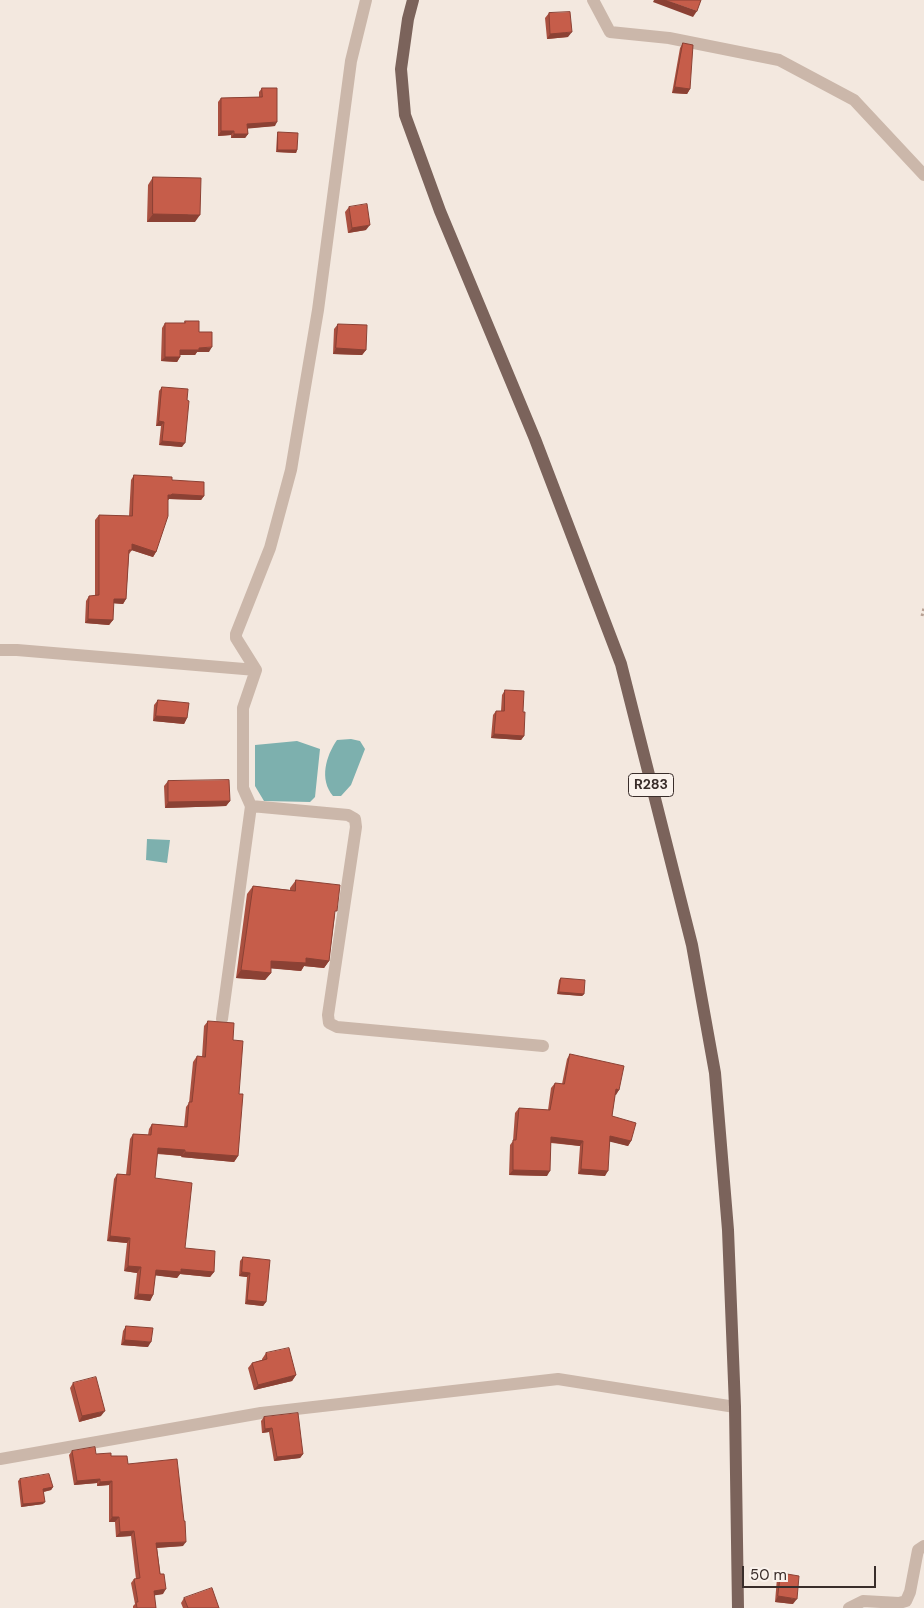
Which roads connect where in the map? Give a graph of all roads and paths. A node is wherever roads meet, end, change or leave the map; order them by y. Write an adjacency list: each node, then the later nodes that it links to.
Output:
1 (366, 0): 8 (street)
2 (413, 0): 12 (main road, R283)
3 (593, 0): 4 (street)
4 (924, 175)
5 (924, 608): 6 (path)
6 (922, 616)
7 (0, 650): 8 (street)
8 (256, 670): 9 (street)
9 (250, 806): 10 (street); 11 (street)
10 (222, 1019)
11 (542, 1046)
12 (736, 1407): 13 (street); 15 (main road, R283)
13 (0, 1459)
14 (924, 1546): 16 (street)
15 (738, 1608)
16 (849, 1608)

